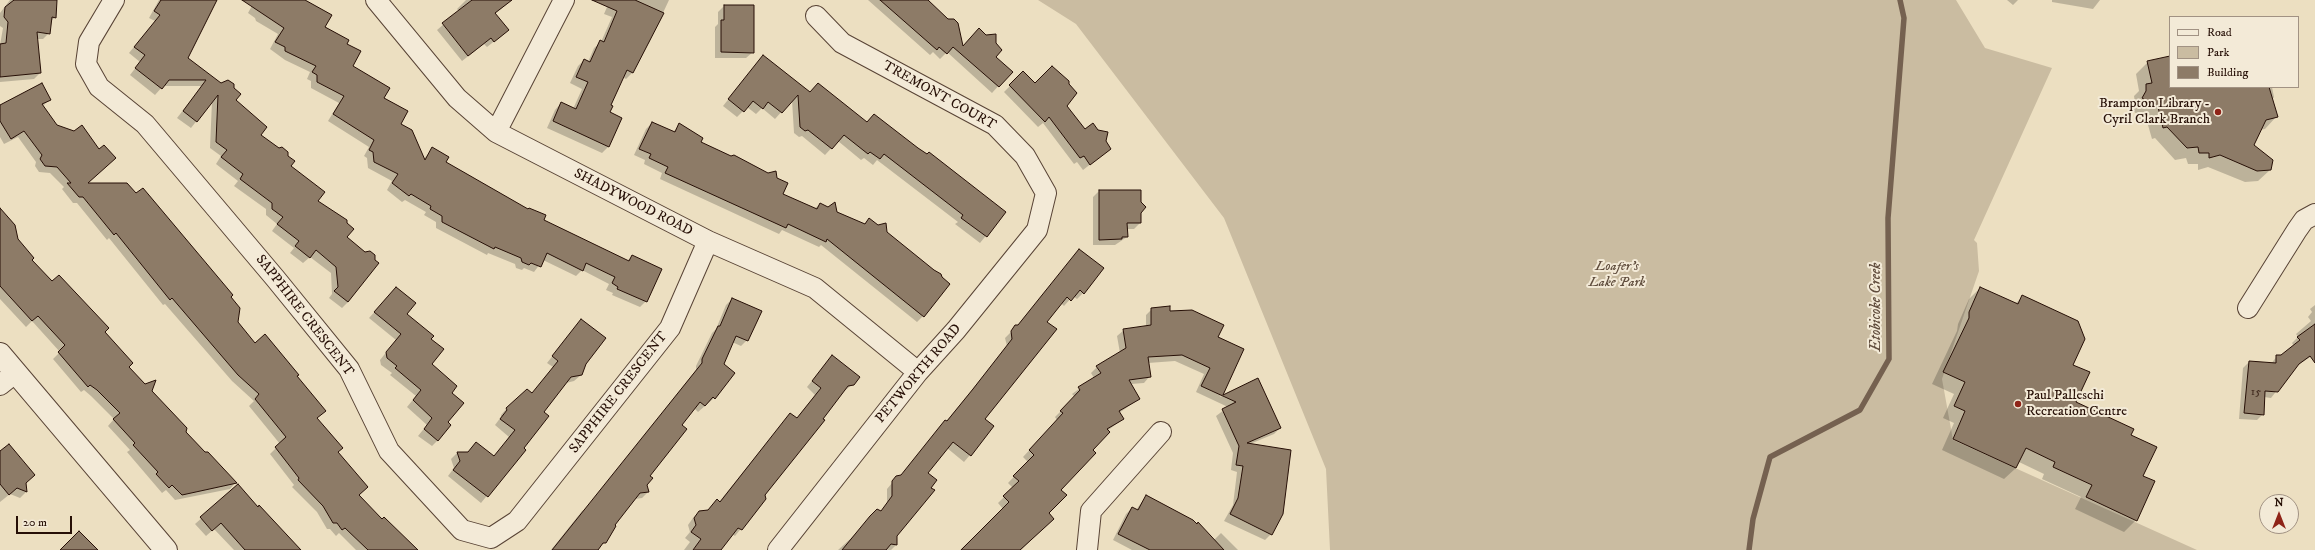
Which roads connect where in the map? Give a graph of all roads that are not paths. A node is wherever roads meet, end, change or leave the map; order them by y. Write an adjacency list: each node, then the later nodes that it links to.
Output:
1 (114, 0): 8 (street, SAPPHIRE CRESCENT)
2 (376, 0): 5 (street, SHADYWOOD ROAD)
3 (564, 0): 5 (street)
4 (816, 16): 6 (street, TREMONT COURT)
5 (496, 132): 8 (street, SHADYWOOD ROAD)
6 (1046, 193): 11 (street, PETWORTH ROAD)
7 (2315, 214): 9 (street)
8 (708, 241): 11 (street, SHADYWOOD ROAD)
9 (2248, 308)
10 (0, 354): 12 (street)
11 (918, 372): 15 (street, PETWORTH ROAD)
12 (7, 379): 14 (street)
13 (1161, 432): 16 (street)
14 (166, 550)
15 (778, 550)
16 (1087, 550)

